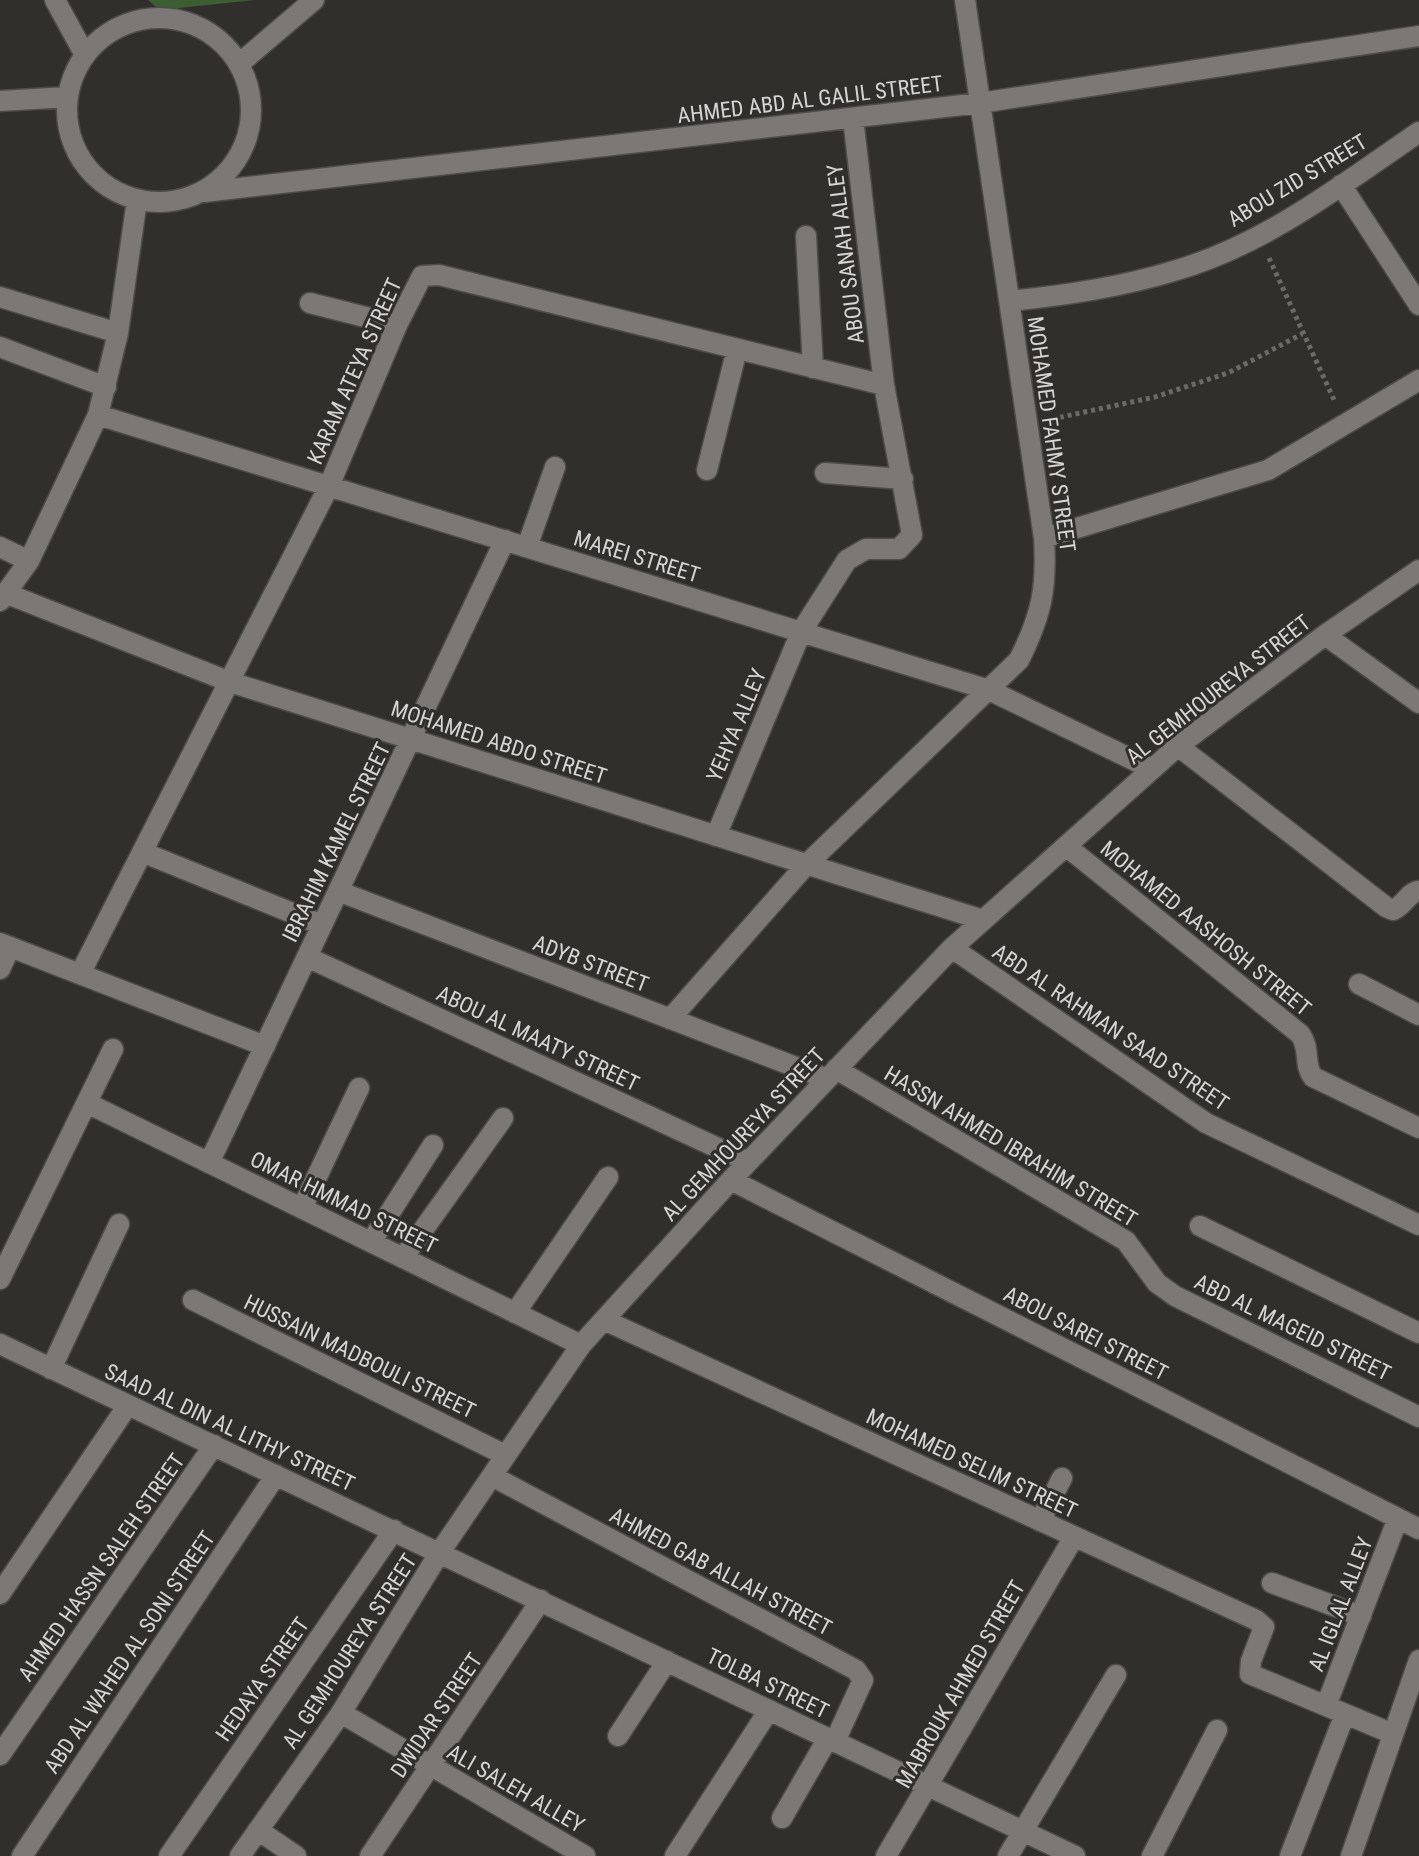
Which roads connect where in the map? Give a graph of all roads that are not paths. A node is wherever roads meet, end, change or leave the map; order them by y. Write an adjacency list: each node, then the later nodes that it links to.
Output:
1 (55, 0): 5 (street)
2 (314, 0): 6 (street)
3 (965, 0): 9 (street, MOHAMED FAHMY STREET)
4 (1419, 36): 9 (street, AHMED ABD AL GALIL STREET)
5 (85, 55): 6 (street); 7 (street)
6 (239, 64): 13 (street)
7 (67, 97): 8 (street); 14 (street)
8 (0, 101)
9 (980, 103): 10 (street, AHMED ABD AL GALIL STREET); 17 (street, MOHAMED FAHMY STREET)
10 (853, 118): 13 (street, AHMED ABD AL GALIL STREET); 26 (street, ABOU SANAH ALLEY)
11 (1419, 132): 12 (street, ABOU ZID STREET)
12 (1341, 185): 17 (street, ABOU ZID STREET); 19 (street)
13 (204, 192): 14 (street)
14 (137, 200): 21 (street)
15 (806, 236): 24 (street)
16 (0, 297): 21 (street)
17 (1010, 301): 34 (street, MOHAMED FAHMY STREET)
18 (310, 303): 20 (street)
19 (1419, 305)
20 (397, 325): 23 (street, KARAM ATEYA STREET); 33 (street, KARAM ATEYA STREET)
21 (118, 333): 27 (street)
22 (0, 347): 27 (street)
23 (737, 349): 24 (street, KARAM ATEYA STREET); 30 (street)
24 (813, 368): 26 (street, KARAM ATEYA STREET)
25 (1419, 380): 34 (street)
26 (884, 385): 32 (street)
27 (106, 387): 28 (street)
28 (98, 415): 33 (street, MAREI STREET); 38 (street)
29 (555, 467): 37 (street)
30 (707, 470)
31 (825, 473): 32 (street)
32 (903, 479): 41 (street)
33 (329, 486): 35 (street, MAREI STREET); 43 (street, KARAM ATEYA STREET)
34 (1044, 538): 44 (street, MOHAMED FAHMY STREET)
35 (505, 540): 37 (street, MAREI STREET); 46 (street, IBRAHIM KAMEL STREET)
36 (0, 547): 38 (street)
37 (527, 547): 41 (street, MAREI STREET)
38 (29, 561): 40 (street)
39 (1419, 570): 42 (street, AL GEMHOUREYA STREET)
40 (3, 597): 43 (street, MOHAMED ABDO STREET)
41 (801, 632): 44 (street, MAREI STREET); 49 (street, YEHYA ALLEY)
42 (1325, 635): 45 (street); 47 (street, AL GEMHOUREYA STREET)
43 (230, 682): 46 (street, MOHAMED ABDO STREET); 51 (street, KARAM ATEYA STREET)
44 (989, 690): 48 (street, MAREI STREET); 52 (street, MOHAMED FAHMY STREET)
45 (1419, 703)
46 (411, 739): 49 (street, MOHAMED ABDO STREET); 53 (street, IBRAHIM KAMEL STREET)
47 (1178, 746): 48 (street, AL GEMHOUREYA STREET); 54 (street)
48 (1152, 769): 50 (street, AL GEMHOUREYA STREET)
49 (716, 836): 52 (street, MOHAMED ABDO STREET)
50 (1066, 846): 55 (street, AL GEMHOUREYA STREET); 71 (street, MOHAMED AASHOSH STREET)
51 (142, 852): 56 (street); 61 (street, KARAM ATEYA STREET)
52 (806, 865): 55 (street, MOHAMED ABDO STREET); 64 (street, MOHAMED FAHMY STREET)
53 (338, 891): 56 (street, IBRAHIM KAMEL STREET); 64 (street, ADYB STREET)
54 (1419, 891)
55 (983, 920): 58 (street, AL GEMHOUREYA STREET)
56 (322, 925): 59 (street, IBRAHIM KAMEL STREET)
57 (5, 945): 60 (street); 61 (street)
58 (952, 948): 67 (street, AL GEMHOUREYA STREET); 79 (street, ABD AL RAHMAN SAAD STREET)
59 (307, 957): 65 (street, IBRAHIM KAMEL STREET); 73 (street, ABOU AL MAATY STREET)
60 (0, 969)
61 (80, 974): 65 (street)
62 (1359, 984): 63 (street)
63 (1419, 1015)
64 (670, 1019): 67 (street, ADYB STREET)
65 (265, 1046): 74 (street, IBRAHIM KAMEL STREET)
66 (113, 1049): 69 (street)
67 (832, 1074): 73 (street, AL GEMHOUREYA STREET); 83 (street, HASSN AHMED IBRAHIM STREET)
68 (359, 1088): 77 (street)
69 (87, 1103): 74 (street, OMAR HMMAD STREET); 84 (street)
70 (503, 1118): 82 (street)
71 (1419, 1128)
72 (433, 1145): 81 (street)
73 (748, 1162): 76 (street, AL GEMHOUREYA STREET)
74 (209, 1163): 77 (street, OMAR HMMAD STREET)
75 (608, 1177): 86 (street)
76 (731, 1180): 87 (street, AL GEMHOUREYA STREET); 99 (street, ABOU SAREI STREET)
77 (302, 1208): 81 (street, OMAR HMMAD STREET)
78 (119, 1224): 91 (street)
79 (1419, 1225)
80 (1200, 1226): 88 (street)
81 (371, 1242): 82 (street, OMAR HMMAD STREET)
82 (403, 1258): 86 (street, OMAR HMMAD STREET)
83 (1151, 1274): 93 (street, ABD AL MAGEID STREET)
84 (0, 1279)
85 (193, 1300): 95 (street, HUSSAIN MADBOULI STREET)
86 (515, 1313): 89 (street, OMAR HMMAD STREET)
87 (604, 1320): 89 (street, AL GEMHOUREYA STREET); 100 (street, MOHAMED SELIM STREET)
88 (1419, 1333)
89 (581, 1345): 95 (street, AL GEMHOUREYA STREET)
90 (2, 1350): 91 (street, SAAD AL DIN AL LITHY STREET)
91 (51, 1369): 92 (street, SAAD AL DIN AL LITHY STREET)
92 (128, 1405): 94 (street, SAAD AL DIN AL LITHY STREET); 106 (street)
93 (1419, 1417)
94 (214, 1445): 96 (street, SAAD AL DIN AL LITHY STREET); 119 (street, AHMED HASSN SALEH STREET)
95 (505, 1455): 97 (street, AL GEMHOUREYA STREET)
96 (276, 1475): 102 (street, SAAD AL DIN AL LITHY STREET); 125 (street, ABD AL WAHED AL SONI STREET)
97 (492, 1476): 104 (street, AL GEMHOUREYA STREET); 118 (street, AHMED GAB ALLAH STREET)
98 (1062, 1478): 100 (street)
99 (1398, 1518): 101 (street, ABOU SAREI STREET); 108 (street, AL IGLAL ALLEY)
100 (1040, 1521): 103 (street, MOHAMED SELIM STREET)
101 (1419, 1529)
102 (394, 1530): 104 (street, SAAD AL DIN AL LITHY STREET); 126 (street, HEDAYA STREET)
103 (1074, 1537): 113 (street, MOHAMED SELIM STREET); 121 (street, MABROUK AHMED STREET)
104 (440, 1552): 107 (street, TOLBA STREET); 114 (street, AL GEMHOUREYA STREET)
105 (1272, 1583): 108 (street)
106 (0, 1594)
107 (541, 1600): 110 (street, TOLBA STREET); 120 (street, DWIDAR STREET)
108 (1361, 1616): 113 (street, AL IGLAL ALLEY)
109 (1419, 1660): 116 (street)
110 (667, 1661): 112 (street, TOLBA STREET); 117 (street)
111 (1116, 1675): 124 (street)
112 (769, 1710): 118 (street, TOLBA STREET); 131 (street)
113 (1336, 1710): 116 (street); 136 (street, AL IGLAL ALLEY)
114 (341, 1713): 120 (street, ALI SALEH ALLEY); 123 (street, AL GEMHOUREYA STREET)
115 (1217, 1730): 135 (street)
116 (1393, 1734): 137 (street)
117 (618, 1736)
118 (831, 1740): 121 (street, TOLBA STREET); 122 (street)
119 (0, 1755)
120 (431, 1766): 129 (street, DWIDAR STREET); 130 (street, ALI SALEH ALLEY)
121 (928, 1786): 124 (street, TOLBA STREET); 132 (street, MABROUK AHMED STREET)
122 (782, 1818)
123 (258, 1830): 127 (street, AL GEMHOUREYA STREET); 128 (street)
124 (1022, 1831): 133 (street); 134 (street, TOLBA STREET)
125 (22, 1856)
126 (169, 1856)
127 (240, 1856)
128 (296, 1856)
129 (370, 1856)
130 (585, 1856)
131 (675, 1856)
132 (886, 1856)
133 (1008, 1856)
134 (1075, 1856)
135 (1152, 1856)
136 (1290, 1856)
137 (1351, 1856)

